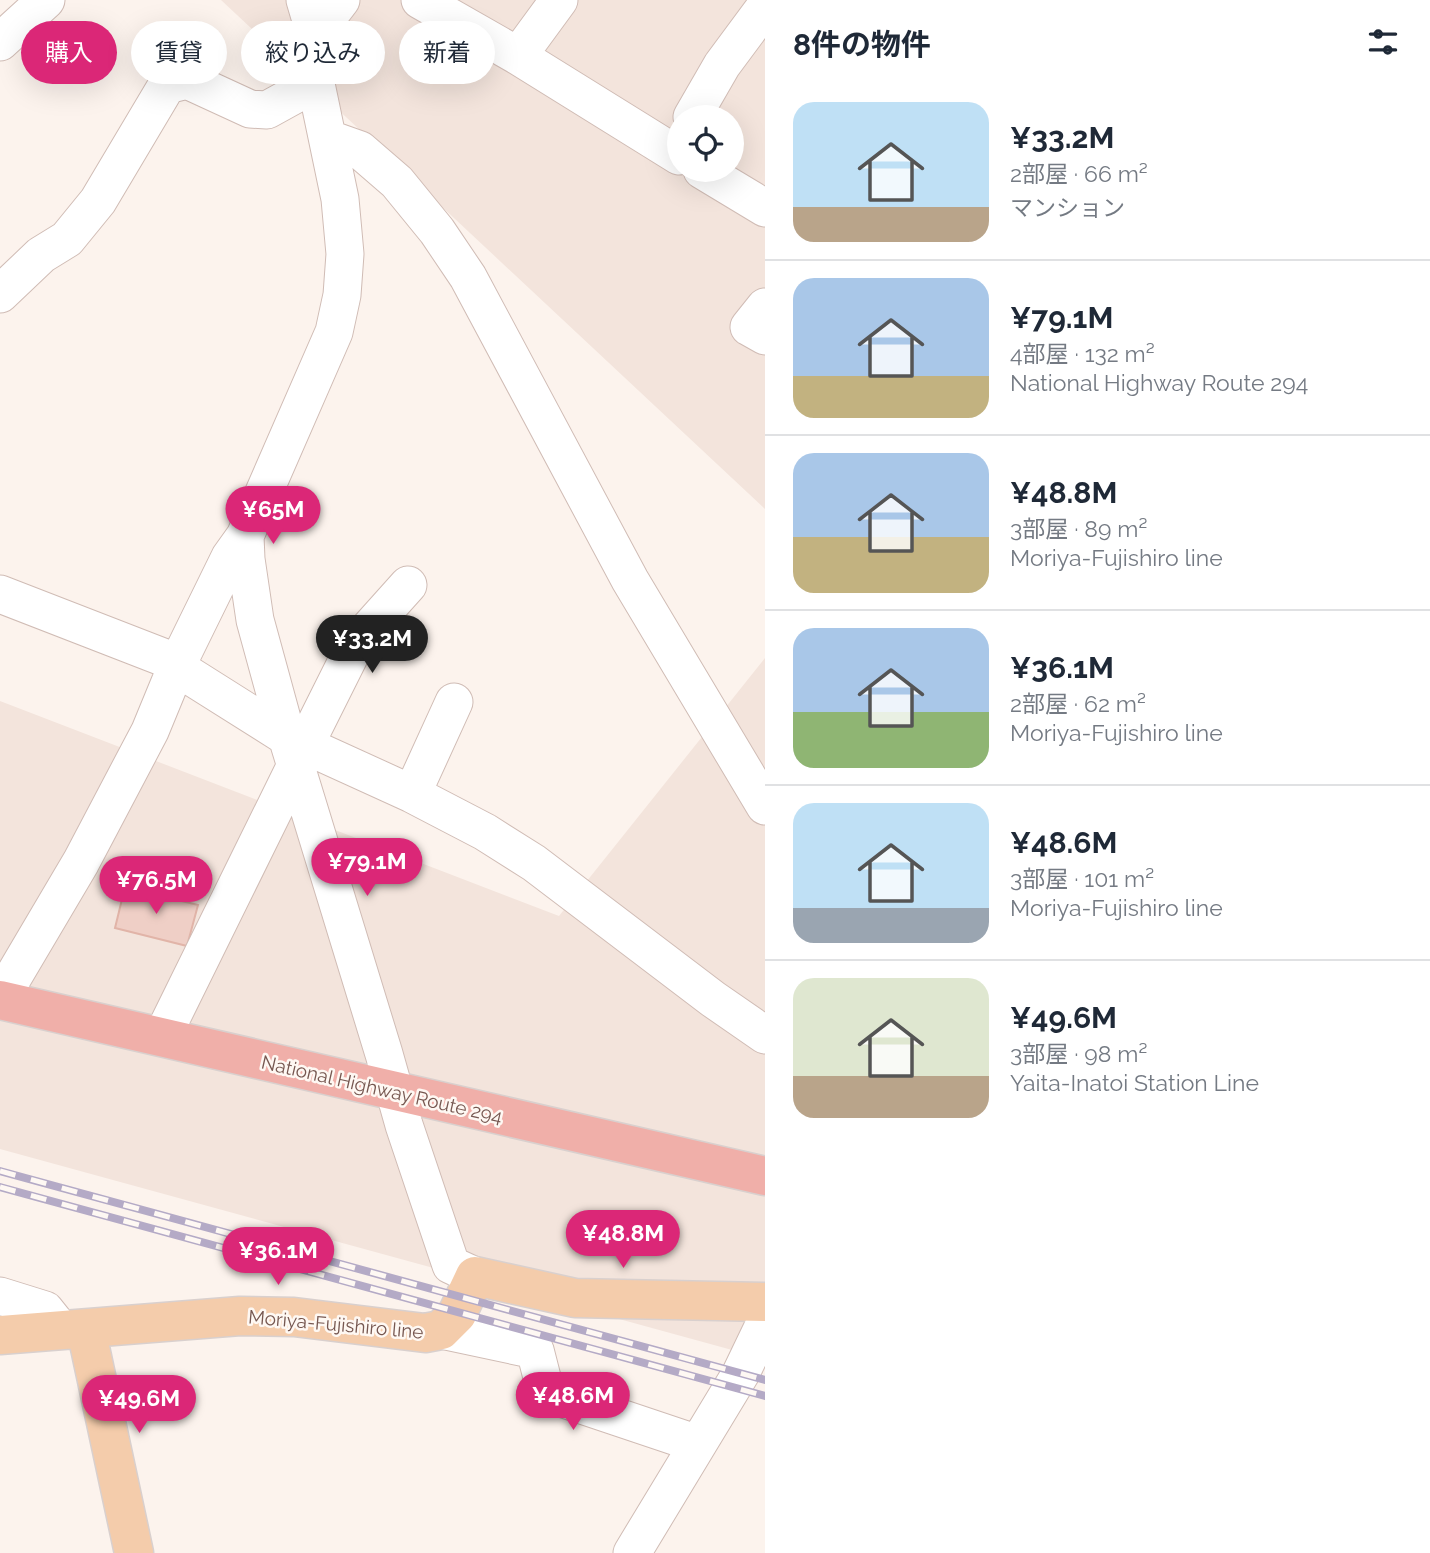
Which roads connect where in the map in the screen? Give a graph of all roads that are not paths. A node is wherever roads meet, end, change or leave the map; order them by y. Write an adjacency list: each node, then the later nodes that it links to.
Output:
1 (46, 0): 7 (street)
2 (341, 0): 6 (street)
3 (420, 0): 8 (street)
4 (559, 0): 8 (street)
5 (765, 7): 11 (street)
6 (310, 17)
7 (0, 42)
8 (519, 56): 13 (street)
9 (314, 84): 16 (street)
10 (316, 84): 12 (street)
11 (699, 105)
12 (329, 139): 19 (street); 26 (street)
13 (667, 144)
14 (726, 182): 15 (street)
15 (765, 208)
16 (0, 294)
17 (765, 307): 18 (street)
18 (765, 336)
19 (246, 536): 22 (street); 24 (street)
20 (408, 585): 24 (street)
21 (0, 594): 22 (street)
22 (177, 665): 24 (street); 27 (street)
23 (454, 702): 25 (street)
24 (296, 749): 25 (street); 29 (street); 30 (street)
25 (412, 794): 28 (street)
26 (765, 806)
27 (0, 999): 29 (highway, National Highway Route 294)
28 (765, 1035)
29 (162, 1037): 30 (highway, National Highway Route 294)
30 (394, 1092): 31 (highway, National Highway Route 294); 32 (street)
31 (765, 1176)
32 (475, 1276): 34 (main road); 37 (main road, Moriya-Fujishiro line)
33 (0, 1296): 36 (street)
34 (765, 1303)
35 (765, 1322): 39 (street)
36 (74, 1329): 37 (main road, Moriya-Fujishiro line); 38 (main road, Moriya-Fujishiro line); 40 (main road)
37 (441, 1330): 39 (street)
38 (0, 1335)
39 (698, 1444): 41 (street)
40 (134, 1553)
41 (632, 1553)

